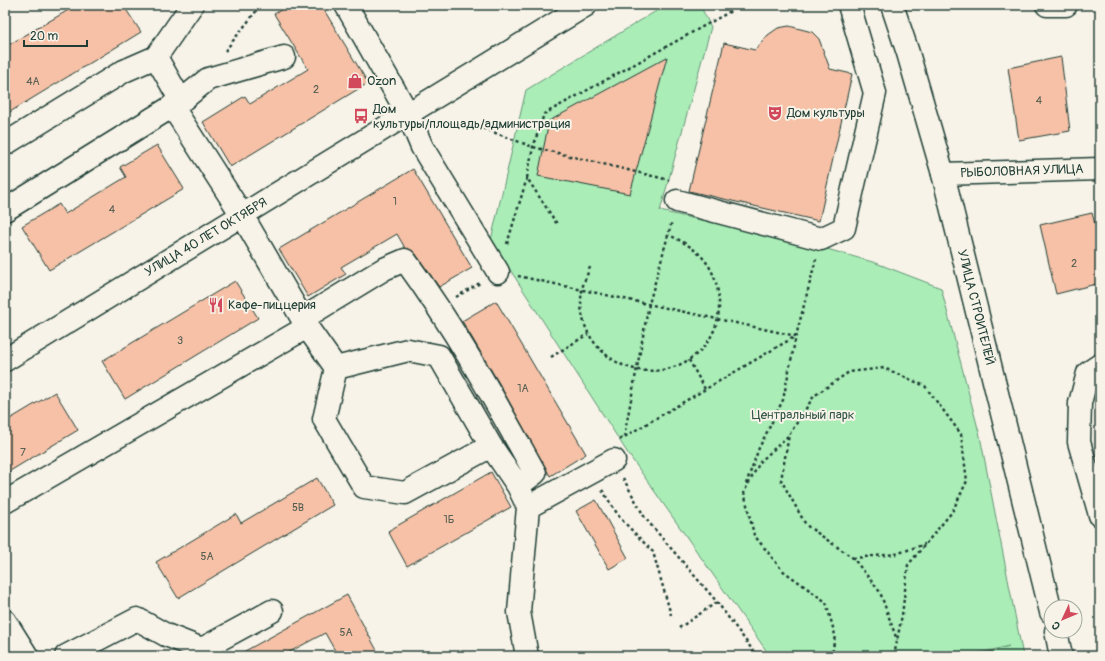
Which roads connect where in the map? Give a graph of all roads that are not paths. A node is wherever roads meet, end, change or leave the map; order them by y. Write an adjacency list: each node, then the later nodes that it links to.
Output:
1 (192, 5): 8 (main road)
2 (346, 5): 11 (main road)
3 (586, 5): 11 (main road, УЛИЦА 40 ЛЕТ ОКТЯБРЯ)
4 (849, 5): 15 (main road)
5 (892, 5): 14 (main road, УЛИЦА СТРОИТЕЛЕЙ)
6 (1047, 5): 7 (main road)
7 (1066, 5)
8 (156, 57): 10 (main road); 12 (main road)
9 (284, 58): 10 (main road)
10 (176, 104): 16 (main road); 17 (main road)
11 (408, 114): 17 (main road, УЛИЦА 40 ЛЕТ ОКТЯБРЯ); 18 (main road)
12 (5, 144)
13 (1100, 168): 14 (main road, РЫБОЛОВНАЯ УЛИЦА)
14 (943, 174): 29 (main road, УЛИЦА СТРОИТЕЛЕЙ)
15 (677, 200)
16 (5, 210)
17 (242, 215): 19 (main road); 20 (main road, УЛИЦА 40 ЛЕТ ОКТЯБРЯ)
18 (498, 272)
19 (305, 323): 22 (main road); 25 (main road); 26 (main road)
20 (5, 360)
21 (1100, 365): 28 (main road)
22 (336, 368): 23 (main road); 23 (main road)
23 (492, 446): 25 (main road)
24 (616, 450): 27 (main road)
25 (518, 486): 27 (main road)
26 (5, 502)
27 (528, 507): 35 (main road)
28 (1100, 515)
29 (1048, 599)
30 (272, 611): 34 (main road)
31 (5, 621): 33 (main road)
32 (1058, 639): 36 (main road)
33 (28, 656)
34 (66, 656)
35 (527, 656)
36 (1062, 656)

